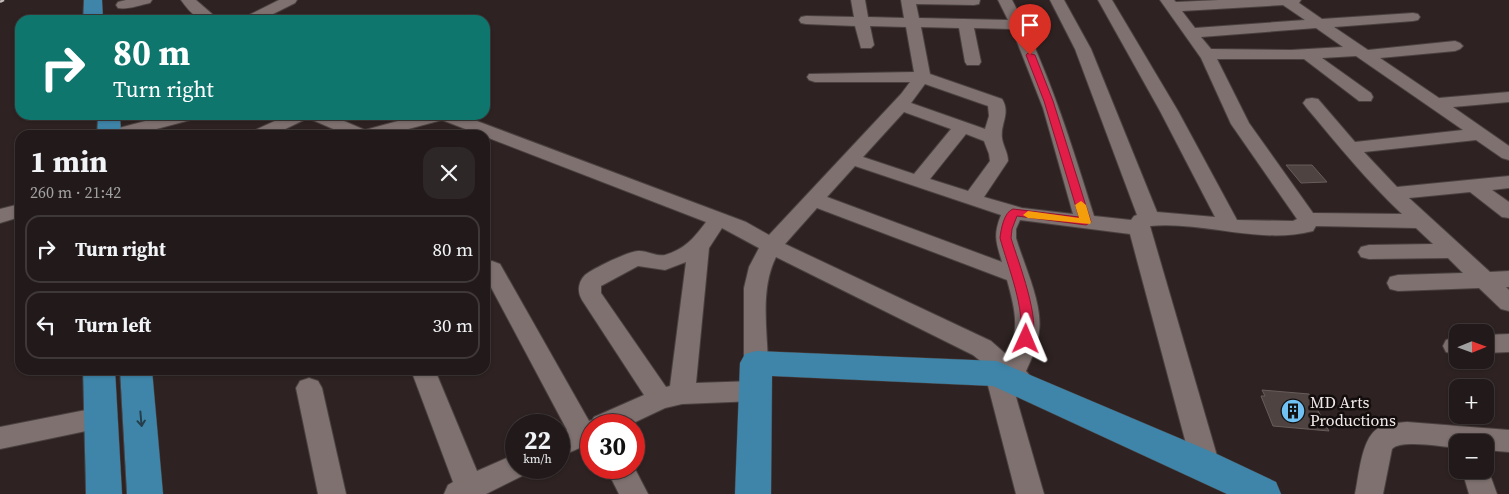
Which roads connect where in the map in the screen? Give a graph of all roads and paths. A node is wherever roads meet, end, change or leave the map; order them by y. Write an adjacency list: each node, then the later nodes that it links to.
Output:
1 (93, 0): 14 (main road)
2 (145, 0): 13 (street)
3 (188, 0): 15 (street)
4 (290, 0): 16 (street)
5 (858, 0): 19 (street)
6 (1005, 0): 23 (street)
7 (1057, 0): 69 (street)
8 (1104, 0): 70 (street)
9 (1285, 0): 10 (street); 12 (street); 22 (street)
10 (1294, 0)
11 (974, 1): 20 (street)
12 (1169, 3): 24 (street)
13 (117, 9)
14 (94, 15)
15 (204, 15)
16 (260, 15)
17 (1413, 18): 22 (street)
18 (806, 20): 19 (street)
19 (863, 22): 20 (street); 25 (street)
20 (914, 22): 21 (street); 32 (street)
21 (966, 24): 23 (street); 30 (street)
22 (1318, 24): 24 (street); 27 (street)
23 (1019, 25): 68 (street)
24 (1190, 33): 28 (street)
25 (866, 45)
26 (1455, 46): 27 (street)
27 (1360, 53): 29 (street); 36 (street)
28 (1206, 54): 29 (street); 66 (street)
29 (1307, 54): 33 (street)
30 (973, 62)
31 (815, 77): 32 (street)
32 (921, 77): 37 (street); 51 (street)
33 (1365, 97)
34 (1509, 97): 36 (street)
35 (1312, 103): 52 (street)
36 (1435, 104): 50 (street)
37 (900, 105): 43 (street); 54 (street)
38 (164, 120): 44 (street)
39 (291, 120): 45 (street)
40 (327, 120): 46 (street)
41 (422, 120): 47 (street)
42 (458, 120): 48 (street)
43 (962, 127): 51 (street); 55 (street)
44 (121, 129)
45 (270, 130)
46 (350, 130)
47 (384, 130)
48 (484, 130)
49 (490, 132): 65 (street)
50 (1479, 134): 52 (street); 53 (street)
51 (993, 138): 60 (street)
52 (1350, 148): 58 (street)
53 (1509, 154)
54 (851, 159): 55 (street); 59 (street)
55 (918, 182): 60 (street)
56 (1509, 182): 57 (street)
57 (1473, 186): 58 (street); 63 (street)
58 (1392, 194): 67 (street)
59 (814, 199): 71 (street); 76 (street)
60 (972, 200): 62 (street)
61 (15, 212): 64 (street)
62 (1013, 212): 68 (street); 76 (street)
63 (1509, 212)
64 (0, 216)
65 (718, 219): 71 (street); 72 (street)
66 (1307, 220): 67 (street); 70 (street)
67 (1422, 221): 73 (street)
68 (1086, 222): 69 (street)
69 (1144, 223): 70 (street); 97 (street)
70 (1230, 226)
71 (771, 246): 86 (street); 87 (street)
72 (698, 248): 89 (street); 89 (street)
73 (1454, 251): 74 (street); 78 (street)
74 (1368, 252)
75 (492, 269): 90 (street)
76 (1016, 275): 87 (street)
77 (1509, 279): 78 (street)
78 (1485, 281): 79 (street); 80 (street)
79 (1398, 283)
80 (1509, 303)
81 (1509, 343): 82 (street)
82 (1494, 344)
83 (99, 375): 92 (main road)
84 (136, 375): 103 (main road, one-way to 103)
85 (426, 375): 101 (street)
86 (755, 377): 87 (main road); 89 (street); 106 (main road)
87 (1012, 378): 97 (main road); 107 (street)
88 (309, 388): 104 (street)
89 (671, 396): 91 (street)
90 (582, 414)
91 (629, 414)
92 (101, 418): 93 (street); 102 (main road)
93 (0, 438)
94 (1449, 438): 109 (street)
95 (1494, 441): 96 (street)
96 (1509, 441)
97 (1206, 466): 108 (main road)
98 (505, 472): 101 (street)
99 (626, 479): 105 (street)
100 (1479, 479): 110 (street)
101 (467, 492)
102 (104, 494)
103 (145, 494)
104 (332, 494)
105 (634, 494)
106 (753, 494)
107 (1030, 494)
108 (1263, 494)
109 (1369, 494)
110 (1484, 494)

